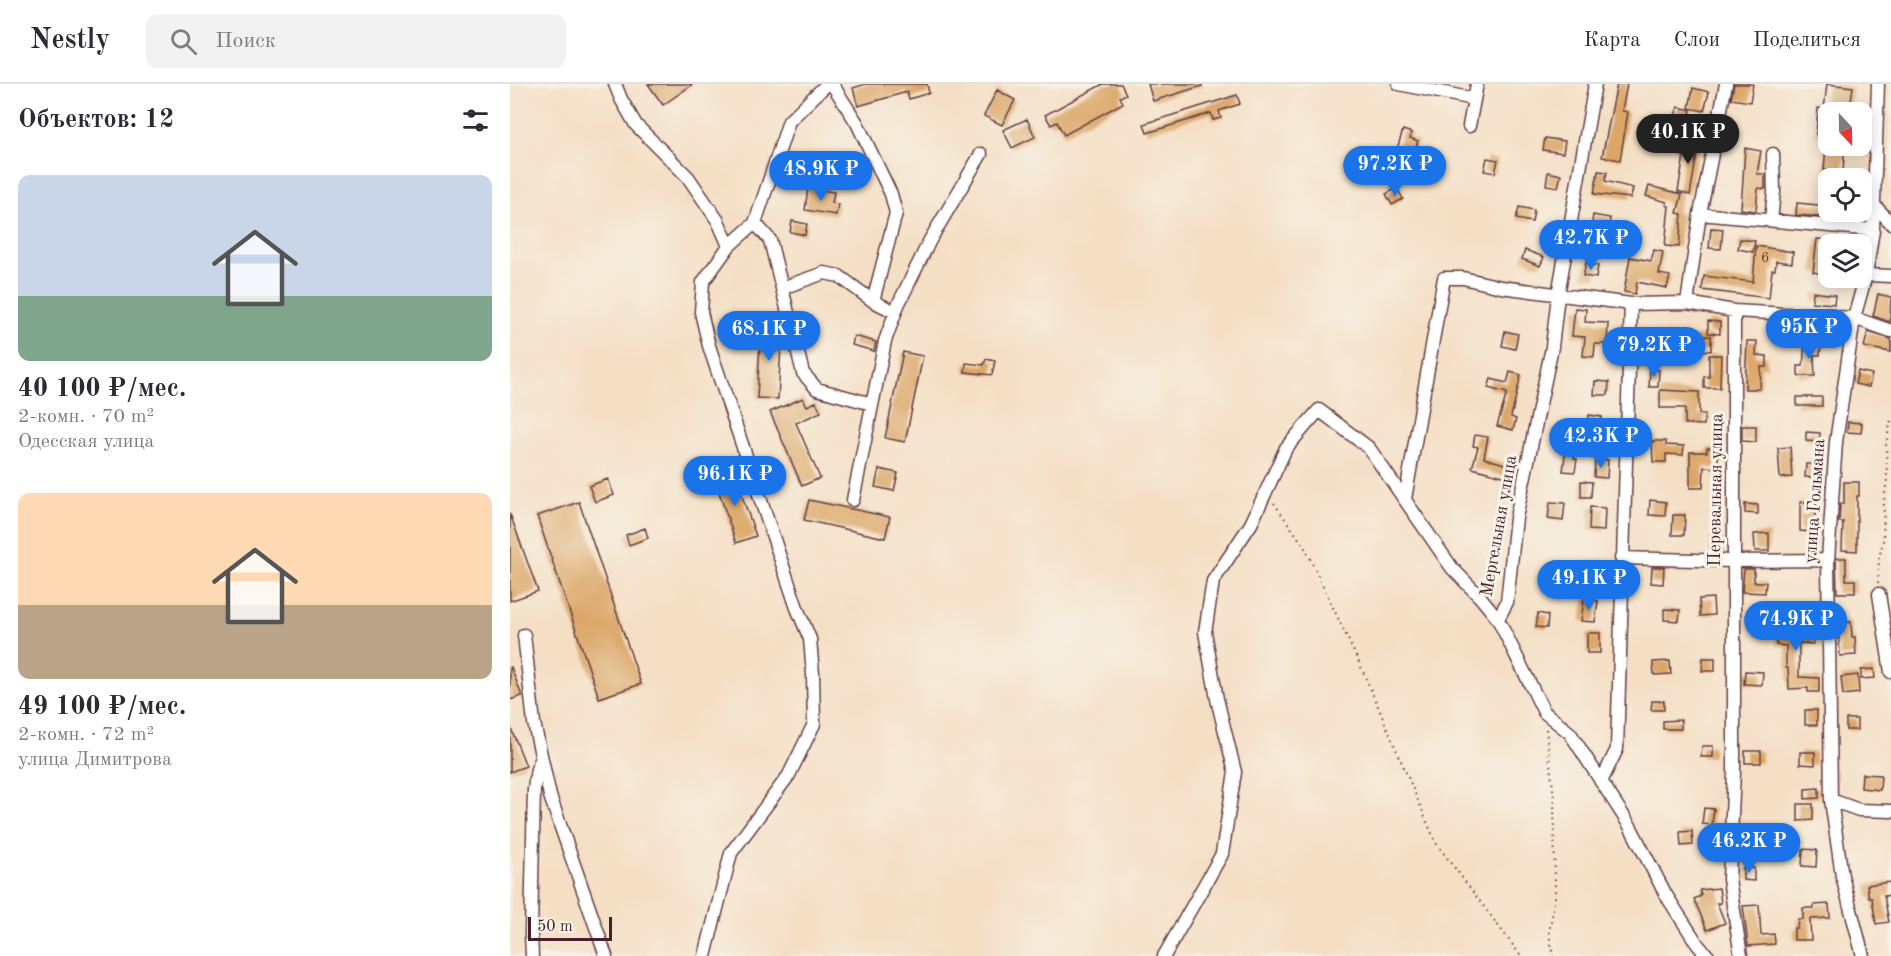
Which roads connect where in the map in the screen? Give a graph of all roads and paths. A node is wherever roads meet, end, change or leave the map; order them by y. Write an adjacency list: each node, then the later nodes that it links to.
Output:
1 (615, 84): 19 (street)
2 (830, 84): 15 (street); 25 (street)
3 (1398, 84): 8 (street)
4 (1477, 84): 8 (street)
5 (1595, 84): 24 (street, Мергельная улица)
6 (1726, 84): 13 (street)
7 (1878, 84): 12 (street, улица Гольмана)
8 (1474, 99): 9 (street)
9 (1469, 126)
10 (981, 154): 29 (street)
11 (1773, 154): 14 (street)
12 (1874, 206): 16 (street); 17 (street, улица Гольмана)
13 (1700, 214): 14 (street); 26 (street)
14 (1771, 220): 17 (street)
15 (755, 223): 19 (street); 22 (street)
16 (1891, 223)
17 (1873, 230): 18 (street, улица Гольмана)
18 (1872, 236)
19 (729, 246): 51 (street)
20 (1872, 275): 21 (street)
21 (1891, 276)
22 (782, 288): 25 (street); 32 (street)
23 (1862, 288): 30 (street, улица Гольмана)
24 (1558, 295): 27 (street); 35 (street); 41 (street, Мергельная улица)
25 (873, 301): 29 (street)
26 (1687, 303): 27 (street); 28 (street)
27 (1631, 304): 37 (street)
28 (1734, 311): 30 (street); 39 (street, Перевальная улица)
29 (895, 312): 32 (street)
30 (1854, 318): 31 (street); 38 (street, улица Гольмана)
31 (1891, 331)
32 (872, 404): 36 (street)
33 (1891, 420): 40 (path)
34 (1266, 491): 35 (street); 52 (street); 53 (path)
35 (1405, 499): 41 (street)
36 (853, 500)
37 (1622, 558): 39 (street); 46 (street)
38 (1828, 560): 39 (street); 47 (street, улица Гольмана)
39 (1733, 561): 56 (street, Перевальная улица)
40 (1879, 594): 43 (street)
41 (1498, 619): 44 (street)
42 (524, 635): 45 (street)
43 (1891, 672)
44 (1544, 712): 46 (street); 54 (path)
45 (542, 759): 49 (street); 50 (street)
46 (1601, 782): 55 (street)
47 (1831, 800): 48 (street); 57 (street, улица Гольмана)
48 (1891, 811)
49 (532, 956)
50 (606, 956)
51 (705, 956)
52 (1164, 956)
53 (1521, 956)
54 (1553, 956)
55 (1708, 956)
56 (1741, 956)
57 (1863, 956)

